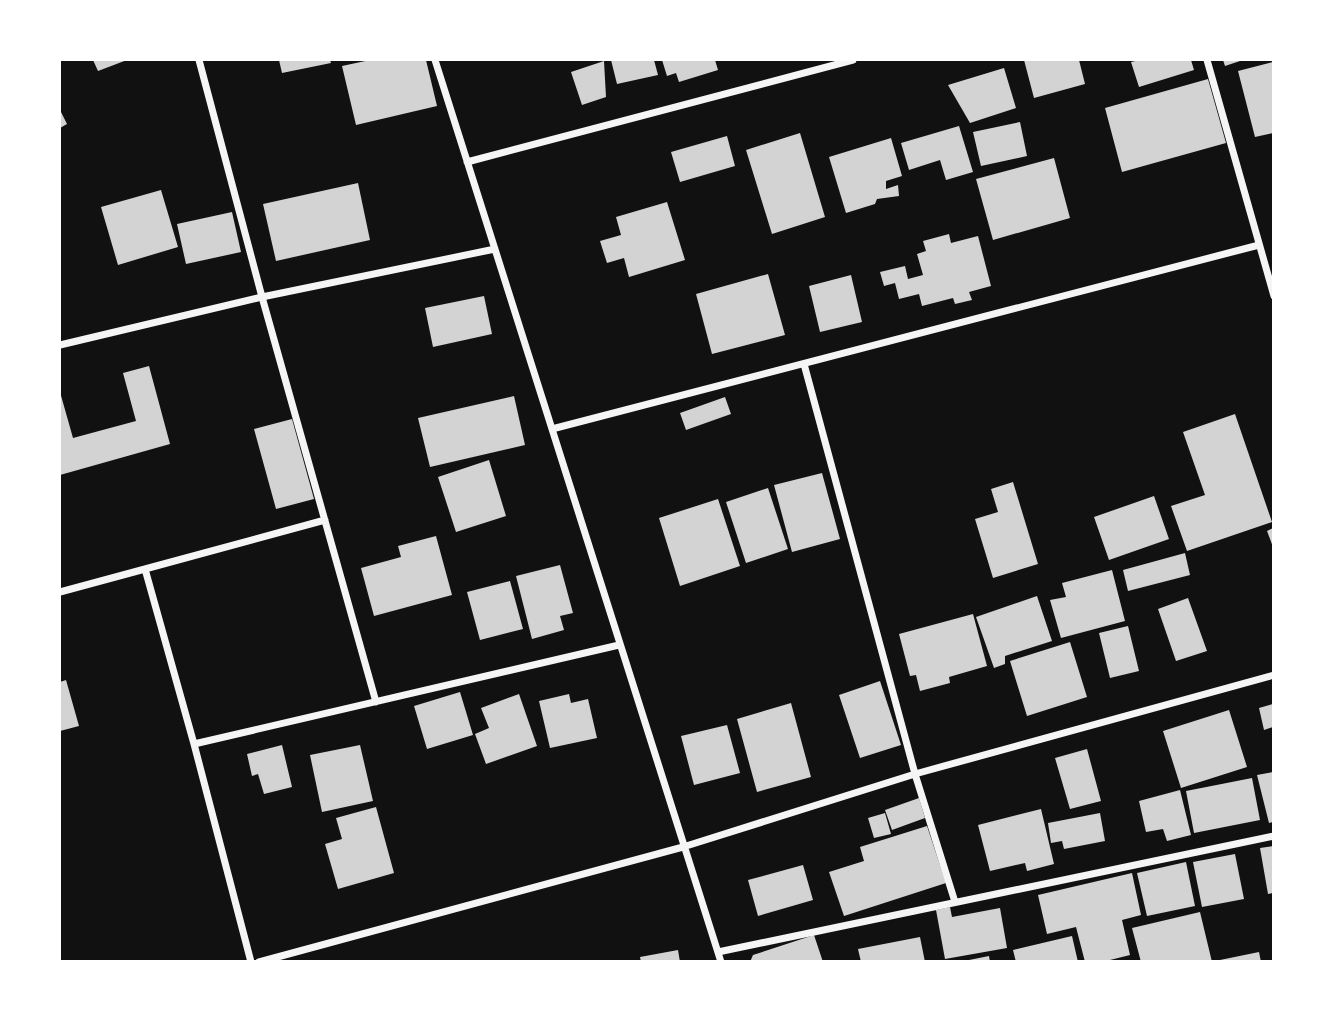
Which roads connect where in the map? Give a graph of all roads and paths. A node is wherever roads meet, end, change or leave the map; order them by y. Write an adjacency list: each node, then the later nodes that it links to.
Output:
1 (199, 60): 8 (street)
2 (435, 60): 5 (street)
3 (853, 60): 5 (street)
4 (1208, 60): 6 (street)
5 (467, 162): 7 (street)
6 (1259, 245): 9 (street); 11 (street)
7 (495, 249): 8 (street); 12 (street)
8 (262, 296): 10 (street); 13 (street)
9 (1273, 296)
10 (60, 345)
11 (804, 364): 12 (street); 20 (street)
12 (552, 429): 16 (street)
13 (325, 520): 14 (street); 18 (street)
14 (145, 569): 15 (street); 19 (street)
15 (60, 593)
16 (619, 645): 18 (street); 22 (street)
17 (1273, 675): 20 (street)
18 (376, 702): 19 (street)
19 (194, 744): 25 (street)
20 (915, 774): 22 (street); 23 (street)
21 (1273, 836): 23 (street)
22 (683, 847): 24 (street); 26 (street)
23 (955, 902): 24 (street)
24 (718, 952): 27 (street)
25 (251, 961)
26 (259, 961)
27 (721, 961)

